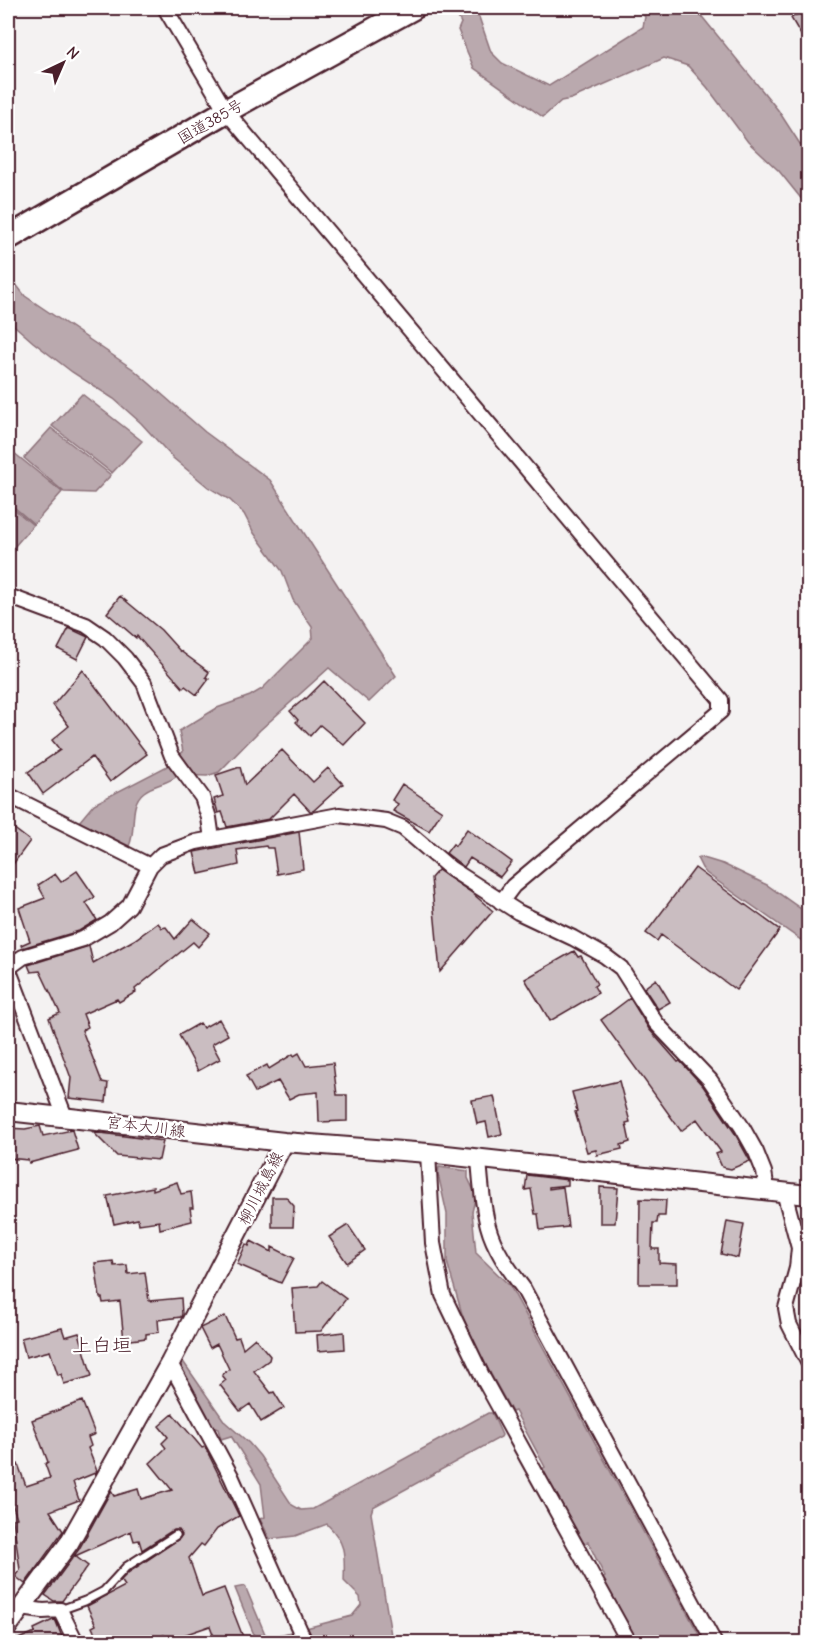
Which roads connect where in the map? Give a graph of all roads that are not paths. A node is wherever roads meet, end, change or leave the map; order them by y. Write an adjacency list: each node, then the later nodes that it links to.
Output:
1 (165, 8): 3 (street)
2 (413, 8): 3 (highway, 国道385号)
3 (226, 111): 4 (highway, 国道385号); 9 (street)
4 (8, 238)
5 (8, 596): 7 (street)
6 (8, 795): 8 (street)
7 (212, 839): 8 (street); 9 (street)
8 (150, 866): 11 (street)
9 (501, 902): 15 (street)
10 (8, 1111): 11 (main road, 宮本大川線)
11 (65, 1117): 12 (main road, 宮本大川線)
12 (284, 1142): 13 (main road, 柳川城島線); 18 (main road, 柳川城島線)
13 (431, 1153): 14 (main road, 柳川城島線); 25 (street)
14 (479, 1160): 15 (main road, 柳川城島線); 26 (street)
15 (776, 1191): 16 (main road, 柳川城島線); 17 (street)
16 (808, 1195)
17 (808, 1362)
18 (170, 1363): 20 (main road, 柳川城島線); 24 (street)
19 (176, 1535): 21 (lane)
20 (21, 1608): 21 (street); 22 (main road, 柳川城島線)
21 (60, 1610): 23 (street)
22 (8, 1626)
23 (76, 1642)
24 (305, 1642)
25 (629, 1642)
26 (714, 1642)

